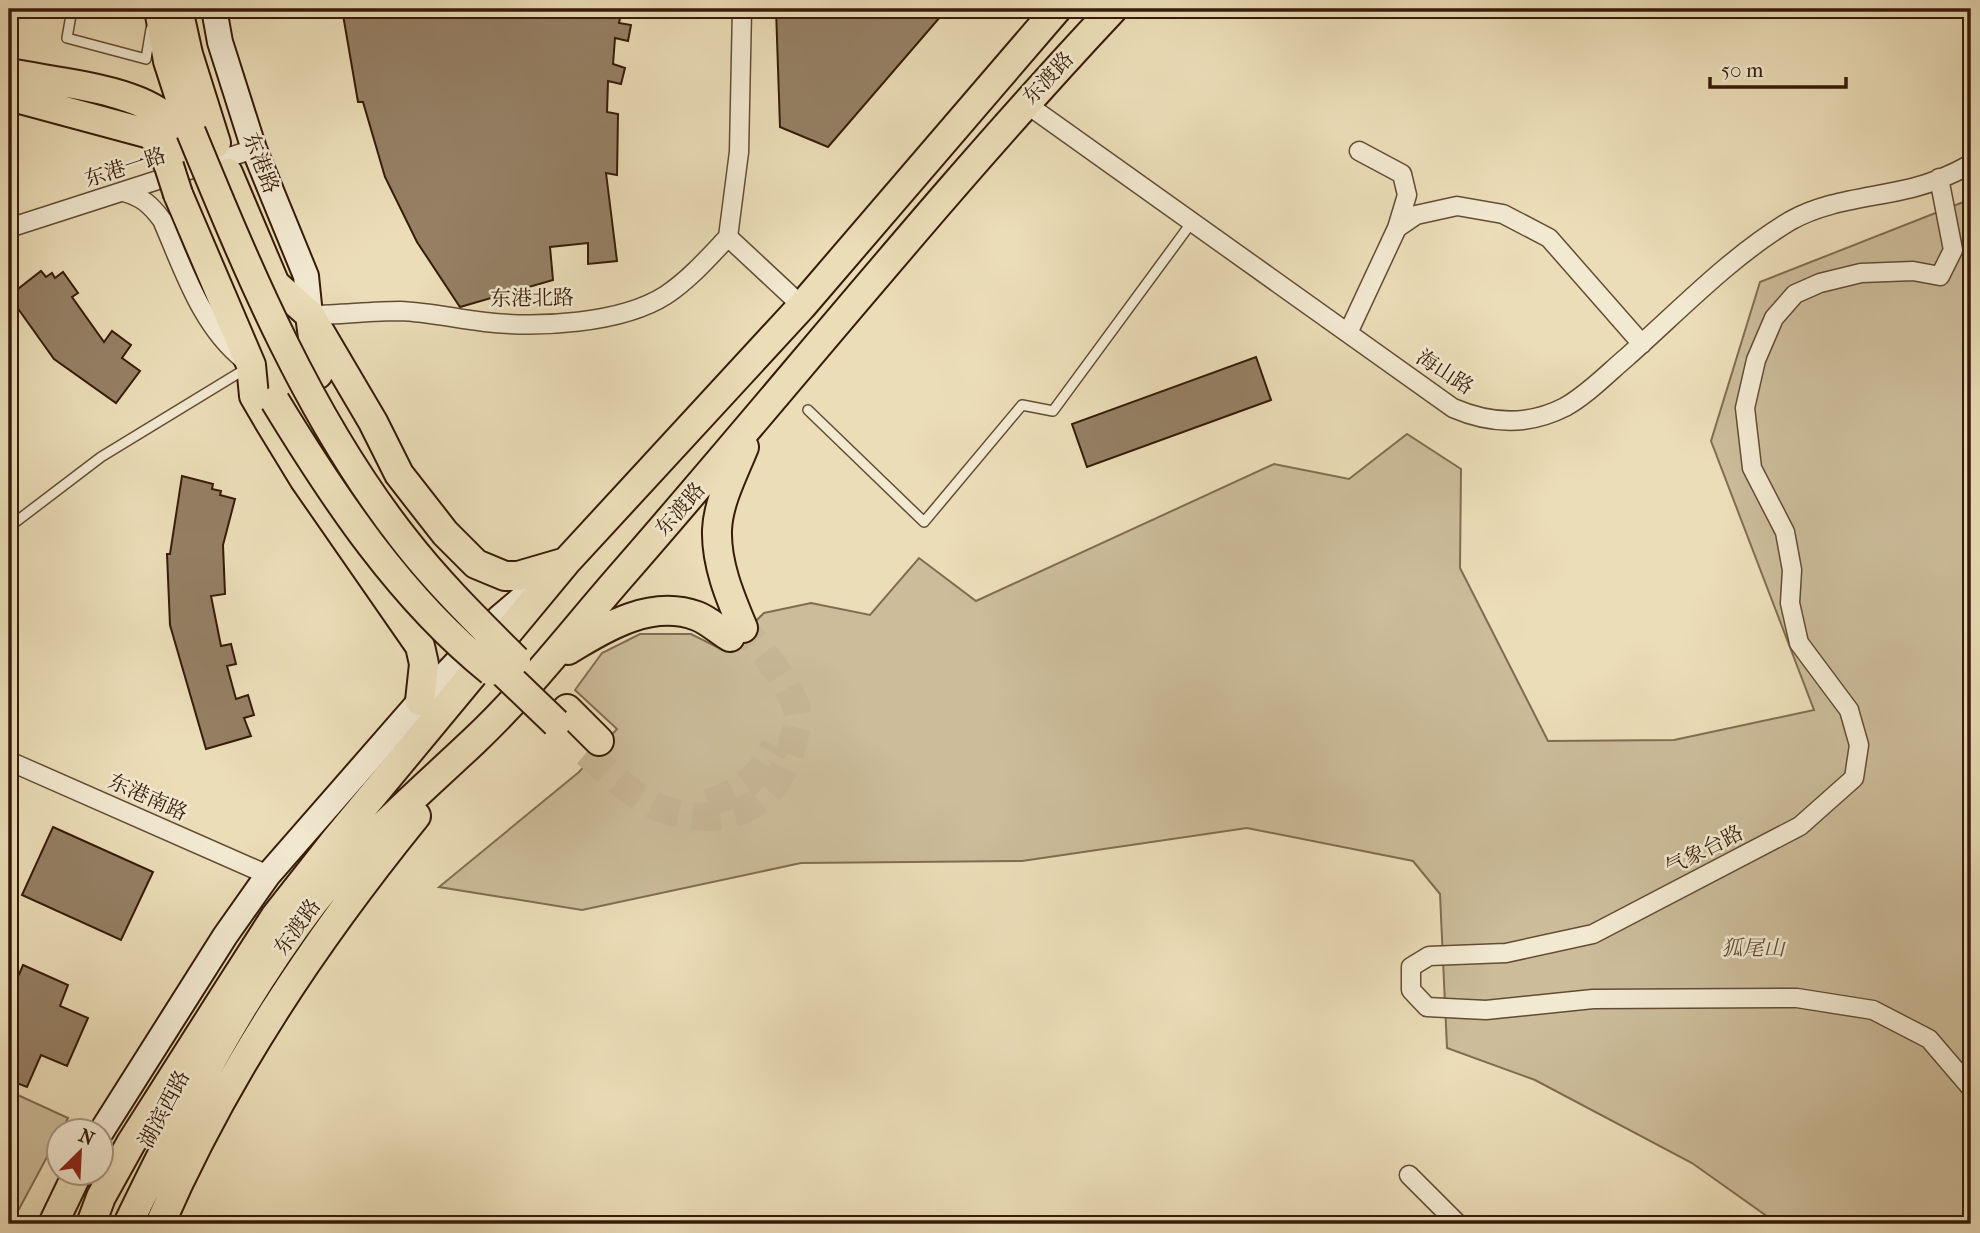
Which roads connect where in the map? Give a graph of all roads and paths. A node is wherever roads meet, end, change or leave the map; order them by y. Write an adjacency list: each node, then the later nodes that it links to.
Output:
1 (72, 9): 2 (lane)
2 (157, 9): 12 (main road)
3 (178, 9): 22 (main road)
4 (214, 9): 11 (main road, 东港路)
5 (742, 9): 20 (street)
6 (1113, 9): 10 (main road, 东渡路)
7 (1056, 11): 21 (main road, 东渡路)
8 (9, 73): 12 (main road)
9 (9, 96): 12 (main road)
10 (1025, 103): 17 (street, 海山路); 27 (main road, 东渡路)
11 (254, 149): 16 (street, 东港一路); 22 (main road, 东港路)
12 (183, 151): 25 (main road, bridge); 34 (main road, bridge); 37 (main road, bridge)
13 (1359, 151): 19 (street)
14 (1971, 164): 15 (street, 海山路)
15 (1938, 178): 24 (street, 海山路); 44 (street, 气象台路)
16 (124, 192): 18 (street, 东港一路); 25 (street)
17 (1192, 222): 23 (street, 海山路); 26 (lane)
18 (9, 228)
19 (1397, 228): 23 (street); 24 (street)
20 (728, 237): 21 (street); 22 (street, 东港北路)
21 (802, 306): 30 (main road, 东渡路)
22 (310, 315): 29 (main road); 34 (main road, bridge)
23 (1348, 333): 24 (street, 海山路)
24 (1642, 344)
25 (251, 365): 28 (lane); 31 (main road); 33 (main road); 37 (main road, bridge)
26 (808, 410)
27 (753, 425): 35 (main road, 东渡路); 35 (main road)
28 (9, 527)
29 (445, 533): 30 (main road); 31 (main road)
30 (566, 562): 32 (main road); 41 (main road, 东渡路)
31 (411, 579): 33 (main road)
32 (499, 618): 36 (main road); 41 (main road)
33 (420, 646): 36 (main road)
34 (516, 660): 37 (main road)
35 (544, 664): 38 (main road, 东渡路)
36 (420, 701): 42 (main road)
37 (561, 716): 39 (main road)
38 (477, 738): 43 (main road, 东渡路); 54 (main road)
39 (593, 747)
40 (9, 761): 42 (street, 东港南路)
41 (334, 842): 43 (main road, 东渡路)
42 (268, 875): 45 (main road)
43 (233, 1000): 51 (main road); 52 (main road, 湖滨西路); 53 (main road, 湖滨西路)
44 (1971, 1088)
45 (110, 1118)
46 (1409, 1175): 55 (street)
47 (71, 1188): 49 (main road)
48 (74, 1188): 50 (main road)
49 (53, 1224)
50 (63, 1224)
51 (91, 1224)
52 (105, 1224)
53 (128, 1224)
54 (160, 1224)
55 (1458, 1224)

